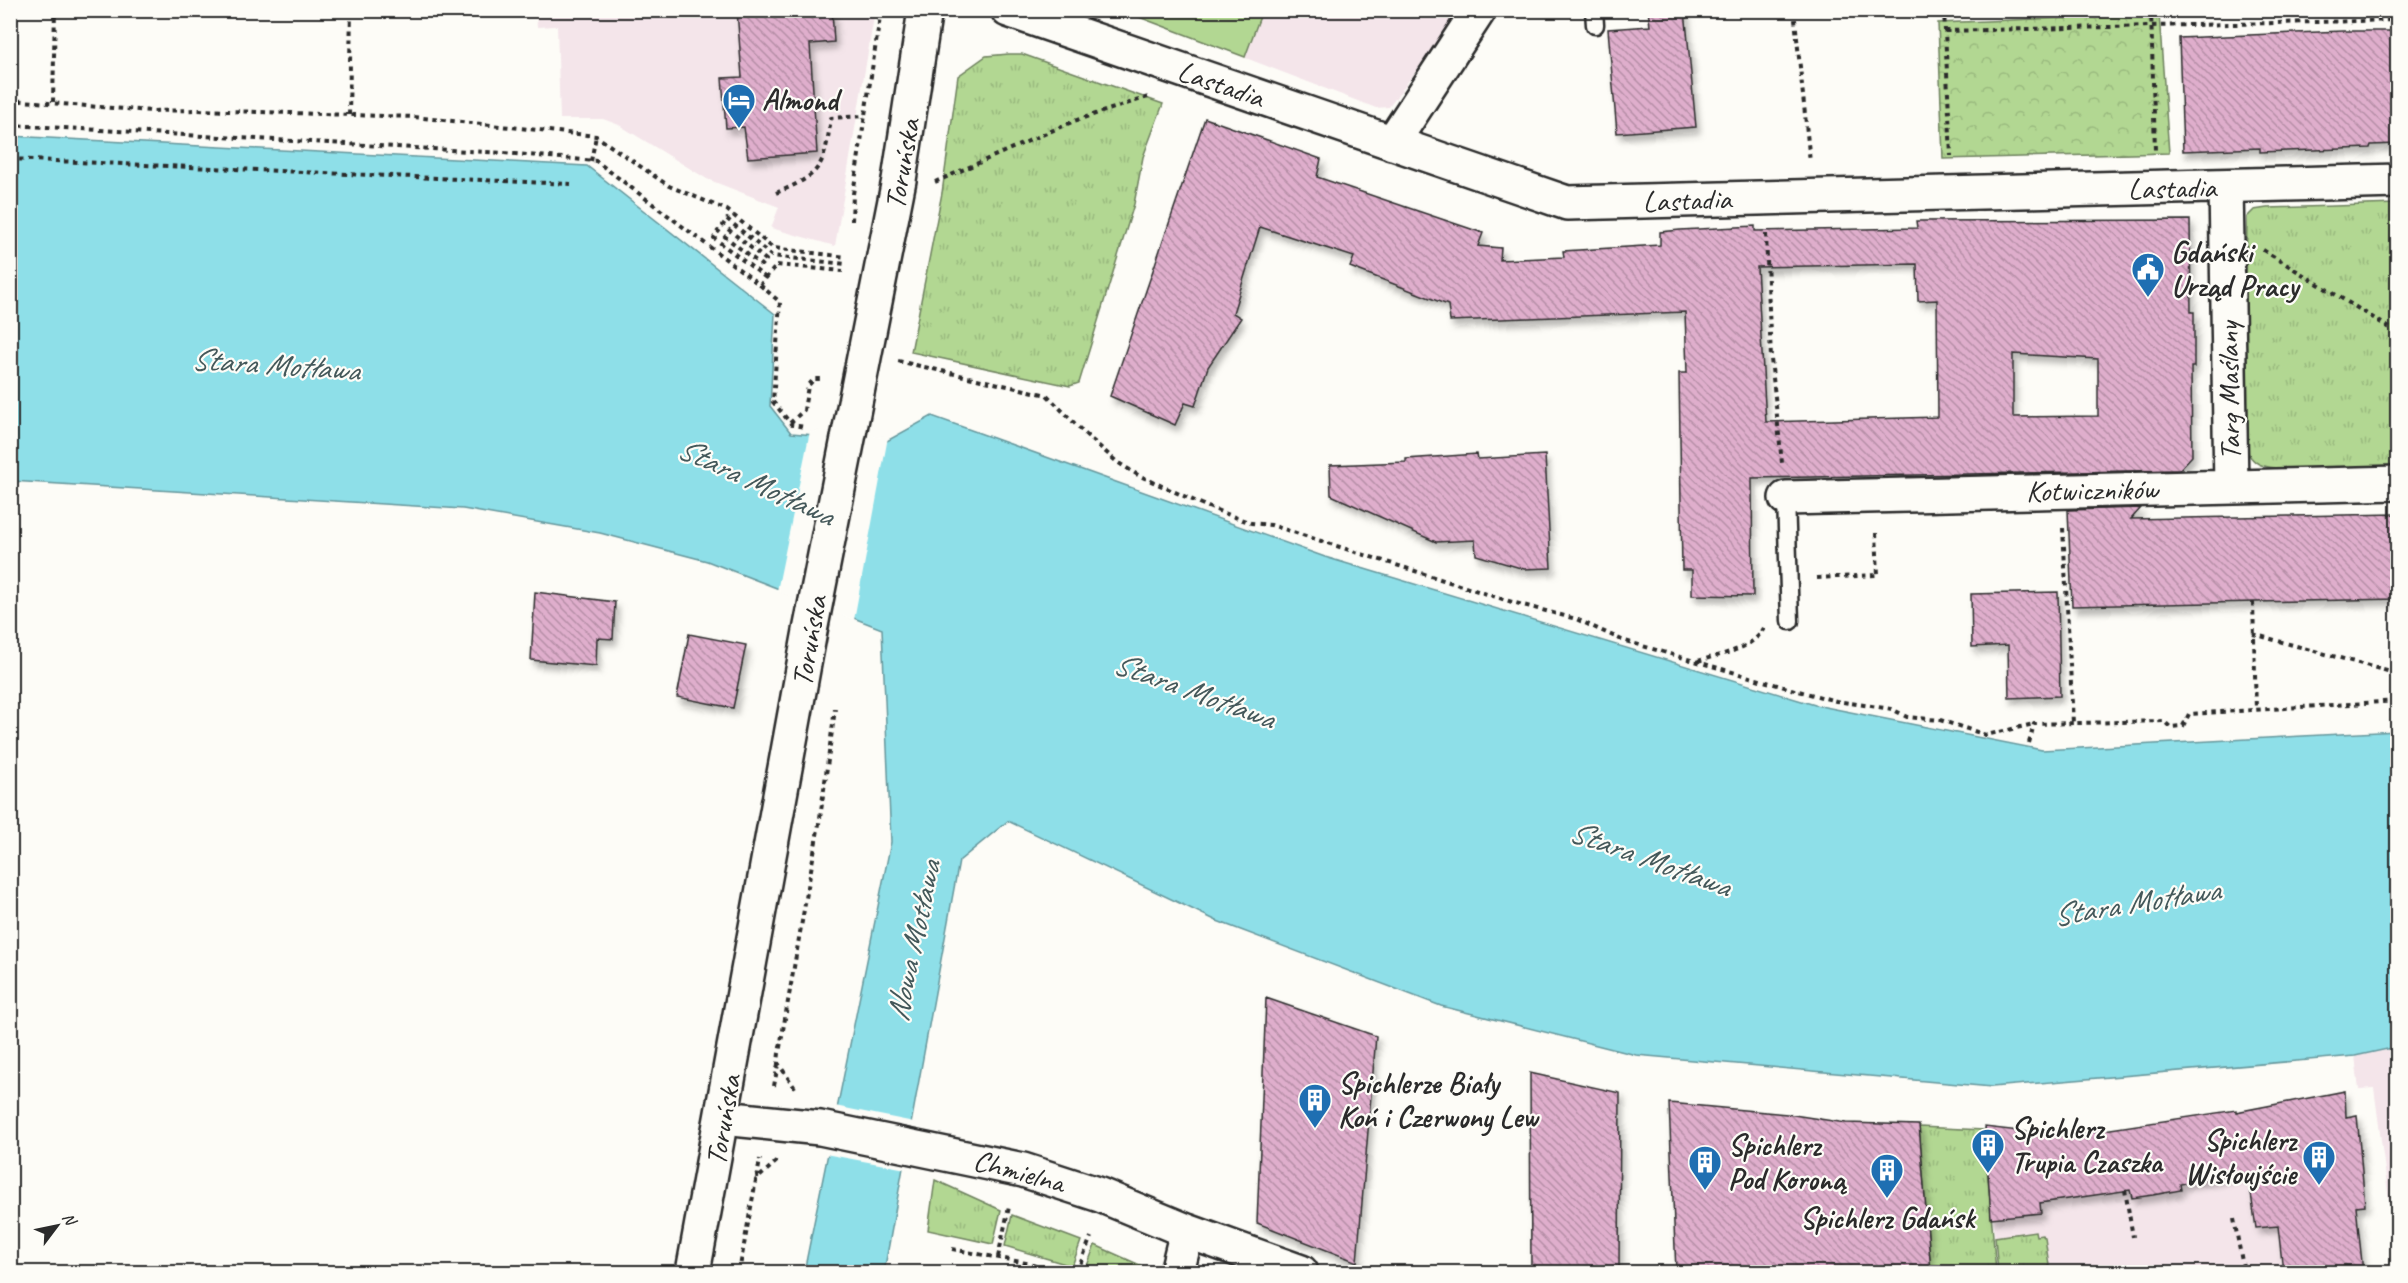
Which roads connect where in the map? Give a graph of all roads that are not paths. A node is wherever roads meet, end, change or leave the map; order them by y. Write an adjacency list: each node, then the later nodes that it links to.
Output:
1 (925, 10): 11 (street, Toruńska)
2 (1008, 10): 4 (street, Lastadia)
3 (1479, 10): 4 (street)
4 (1392, 143): 6 (street, Lastadia)
5 (2397, 181): 6 (street, Lastadia)
6 (2226, 186): 8 (street, Targ Maślany)
7 (2397, 483): 8 (street, Kotwiczników)
8 (2231, 487): 9 (street, Kotwiczników)
9 (1786, 498): 10 (lane)
10 (1791, 621)
11 (723, 1118): 12 (street, Chmielna); 13 (street, Toruńska)
12 (1186, 1231): 14 (street); 15 (street, Chmielna)
13 (693, 1272)
14 (1177, 1272)
15 (1301, 1272)

